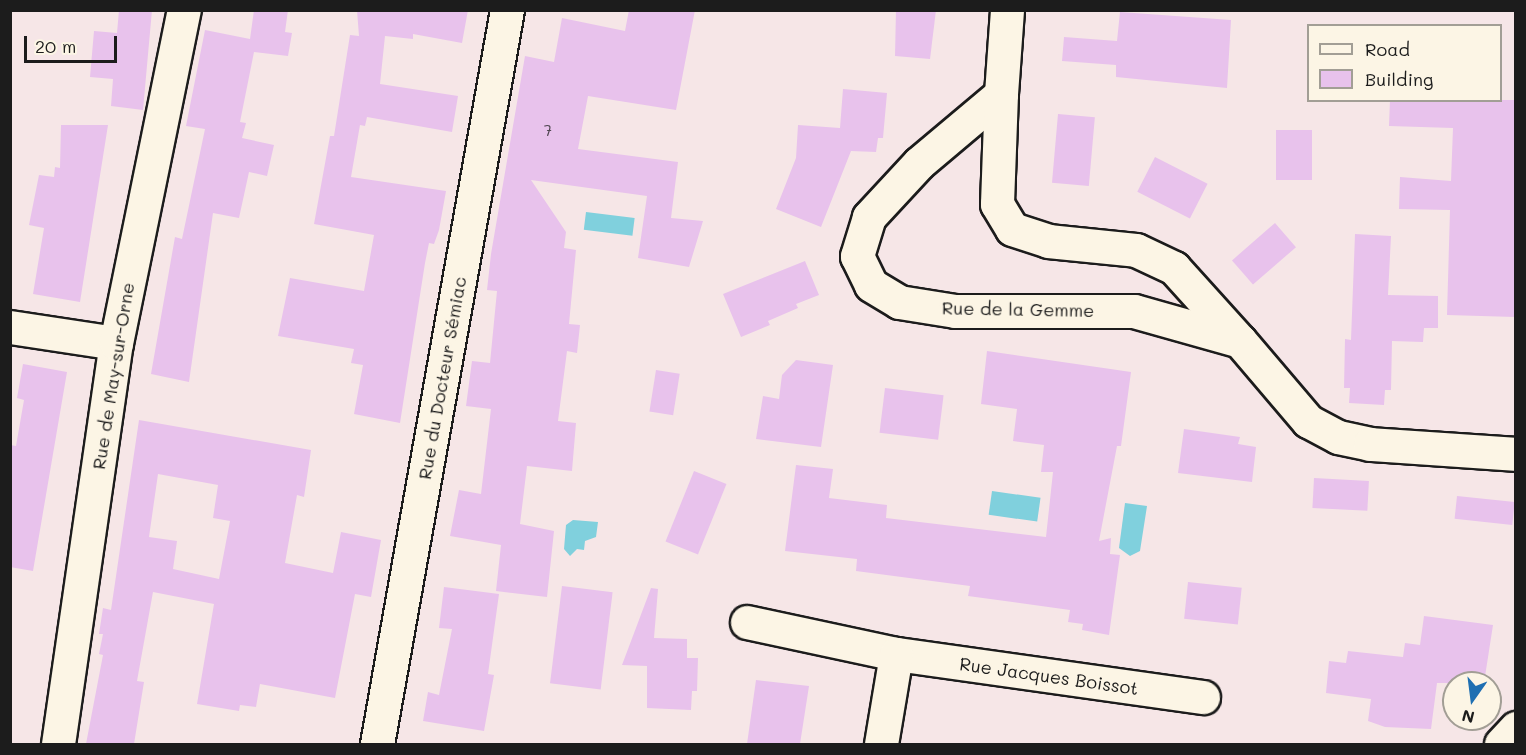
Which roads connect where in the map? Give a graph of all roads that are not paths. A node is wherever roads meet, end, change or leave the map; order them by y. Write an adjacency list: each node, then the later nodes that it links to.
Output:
1 (184, 10): 7 (street, Rue de May-sur-Orne)
2 (507, 10): 14 (street, Rue du Docteur Sémiac)
3 (1007, 10): 4 (street)
4 (1001, 94): 6 (street); 6 (street, Rue de la Gemme)
5 (10, 327): 7 (street)
6 (1240, 341): 8 (street)
7 (116, 343): 13 (street, Rue de May-sur-Orne)
8 (1515, 454)
9 (747, 622): 10 (street, Rue Jacques Boissot)
10 (896, 654): 11 (street, Rue Jacques Boissot); 15 (street)
11 (1203, 697)
12 (1515, 728): 16 (street)
13 (58, 744)
14 (377, 744)
15 (881, 744)
16 (1501, 744)

